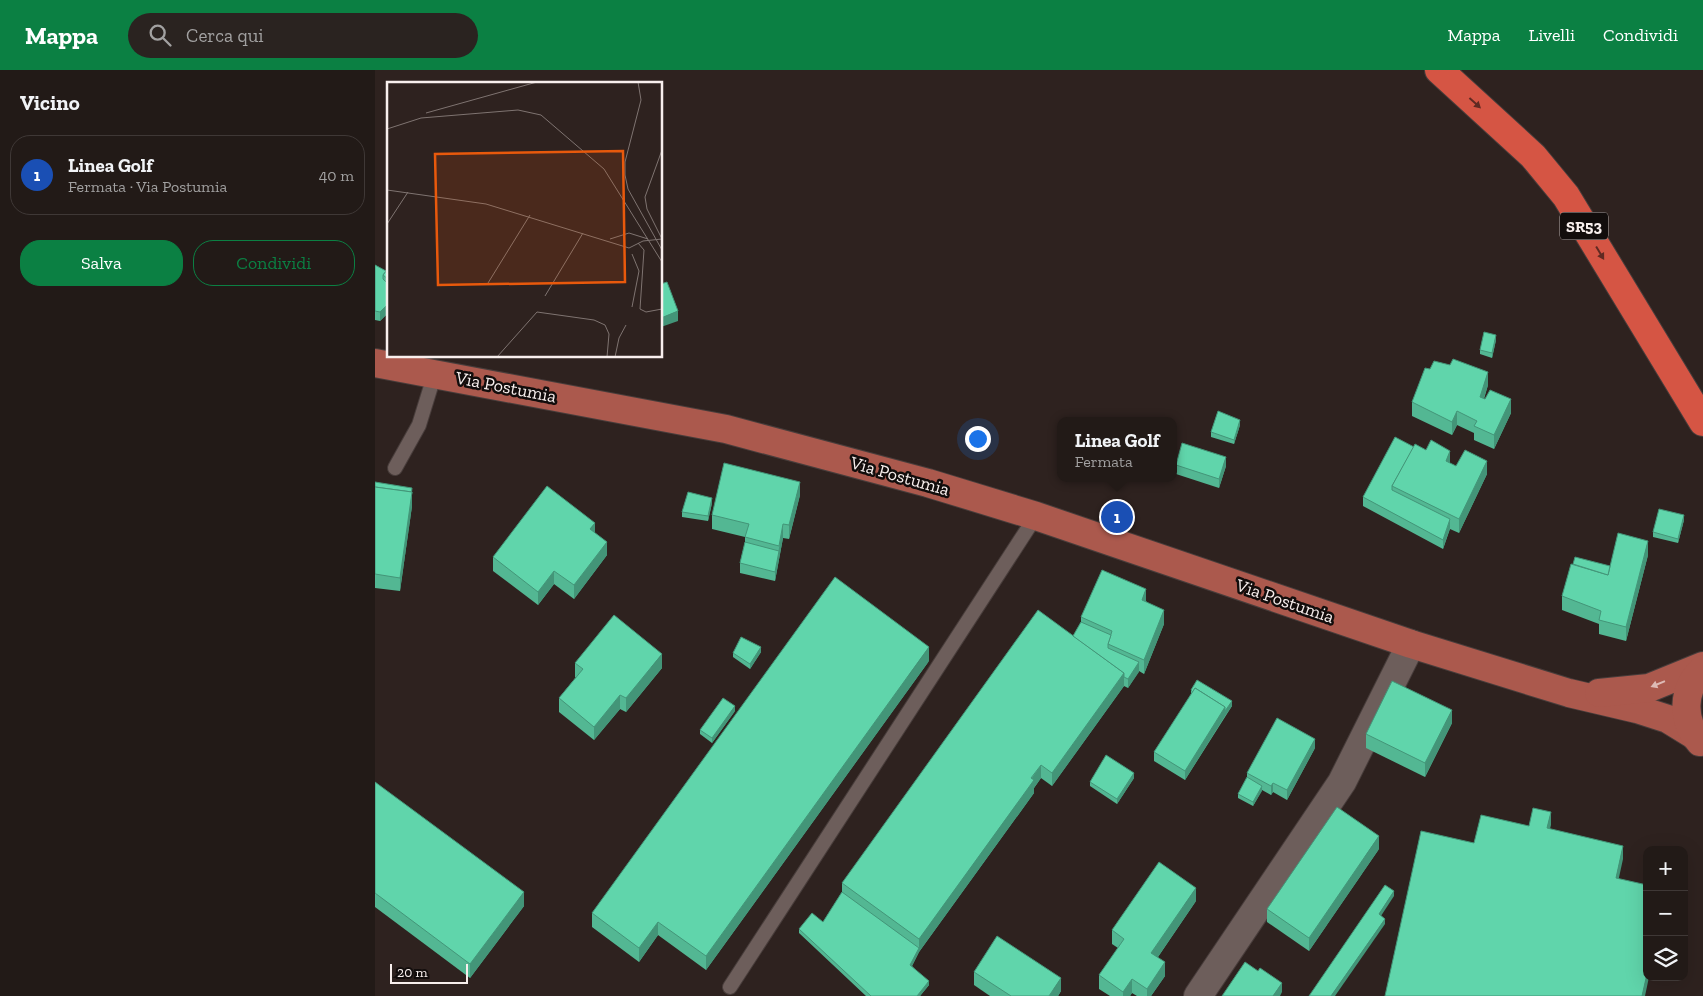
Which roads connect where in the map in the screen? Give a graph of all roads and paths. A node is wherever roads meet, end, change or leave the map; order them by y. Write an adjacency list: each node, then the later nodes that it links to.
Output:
1 (1439, 70): 4 (highway, SR53, one-way to 4)
2 (375, 363): 3 (main road, Via Postumia)
3 (435, 373): 5 (lane); 6 (main road, Via Postumia)
4 (1699, 415)
5 (395, 468)
6 (1035, 516): 7 (main road, Via Postumia); 11 (lane)
7 (1411, 644): 9 (main road, Via Postumia); 12 (street)
8 (1703, 668): 9 (main road, one-way to 9); 10 (main road)
9 (1569, 694): 10 (main road, Via Postumia)
10 (1699, 740)
11 (730, 987)
12 (1198, 996)

